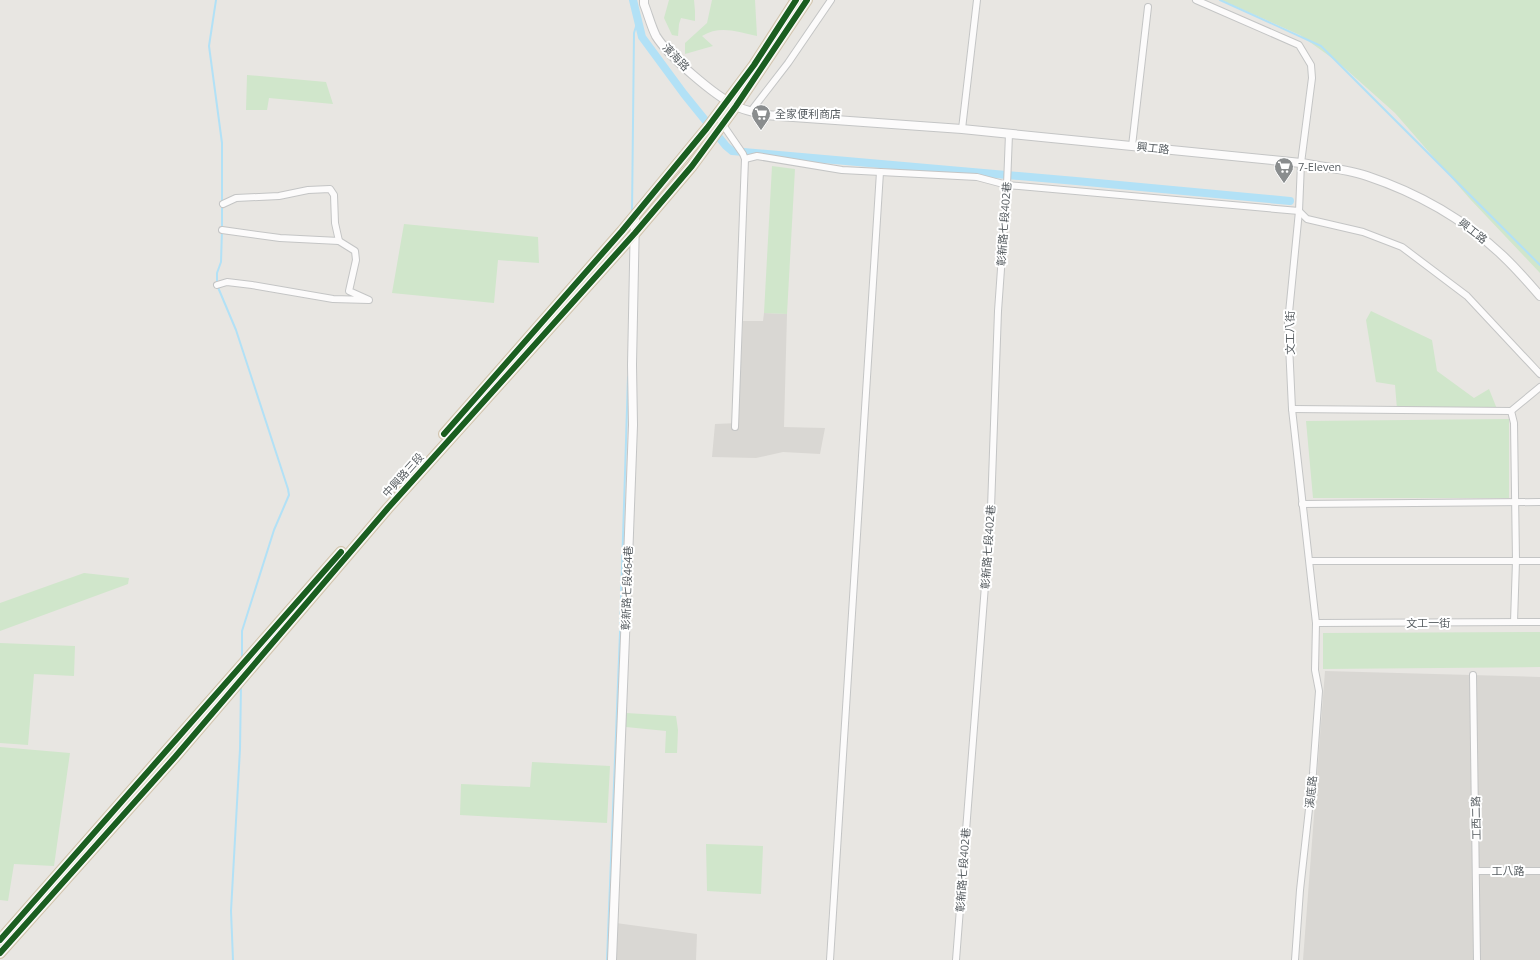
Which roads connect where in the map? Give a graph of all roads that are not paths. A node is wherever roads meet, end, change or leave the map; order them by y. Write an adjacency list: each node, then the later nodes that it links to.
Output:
1 (644, 0): 8 (street, 濱海路)
2 (796, 0): 8 (main road, 中興路三段)
3 (807, 0): 8 (main road, 中興路三段)
4 (831, 0): 9 (street)
5 (977, 0): 12 (street)
6 (1196, 0): 16 (street, 文工八街)
7 (1148, 7): 14 (street)
8 (732, 103): 9 (street, 興工路); 10 (main road, 中興路三段); 11 (main road, 中興路三段)
9 (751, 111): 12 (street, 興工路)
10 (716, 116): 11 (street); 21 (main road, 中興路三段)
11 (726, 128): 15 (street); 23 (main road, 中興路三段)
12 (962, 129): 13 (street, 興工路)
13 (1009, 134): 14 (street, 興工路); 18 (street, 彰新路七段402巷)
14 (1132, 146): 16 (street, 興工路)
15 (744, 156): 17 (street); 31 (street)
16 (1301, 163): 20 (street, 文工八街); 26 (street, 興工路)
17 (880, 172): 18 (street); 47 (street)
18 (1007, 185): 20 (street); 48 (street, 彰新路七段402巷)
19 (223, 204): 24 (street)
20 (1299, 211): 27 (street); 29 (street, 文工八街)
21 (635, 216): 23 (street, 彰新路七段464巷); 44 (main road, 中興路三段)
22 (222, 230): 24 (street)
23 (635, 233): 45 (main road, 中興路三段); 46 (street, 彰新路七段464巷)
24 (339, 241): 25 (street)
25 (217, 285)
26 (1540, 296)
27 (1540, 374)
28 (1540, 387): 30 (street)
29 (1292, 409): 30 (street); 34 (street, 文工八街)
30 (1511, 412): 33 (street)
31 (736, 427)
32 (1540, 502): 33 (street)
33 (1514, 503): 34 (street); 37 (street)
34 (1302, 504): 35 (street, 文工八街)
35 (1310, 561): 37 (street); 40 (street, 文工八街)
36 (1540, 561): 37 (street)
37 (1516, 562): 38 (street)
38 (1514, 622): 39 (street, 文工一街); 40 (street, 文工一街)
39 (1540, 622)
40 (1316, 623): 49 (street, 溪底路)
41 (1473, 675): 42 (street, 工西二路)
42 (1476, 871): 43 (street, 工八路); 50 (street, 工西二路)
43 (1540, 871)
44 (0, 940)
45 (0, 953)
46 (612, 960)
47 (830, 960)
48 (956, 960)
49 (1295, 960)
50 (1477, 960)

